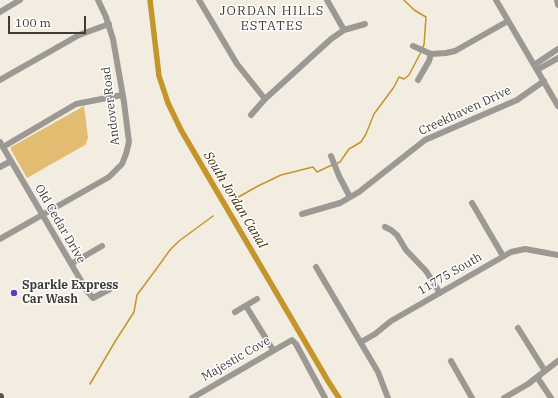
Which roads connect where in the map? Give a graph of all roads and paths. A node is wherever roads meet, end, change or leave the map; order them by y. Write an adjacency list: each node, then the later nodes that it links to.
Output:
1 (20, 0): 8 (street)
2 (98, 0): 10 (street, Andover Road)
3 (199, 0): 22 (street)
4 (327, 0): 12 (street)
5 (496, 0): 9 (street)
6 (557, 0): 7 (street)
7 (558, 5)
8 (0, 12)
9 (508, 21): 15 (street); 17 (street)
10 (109, 24): 18 (street); 21 (street, Andover Road)
11 (365, 24): 12 (street)
12 (344, 30): 22 (street)
13 (413, 46): 15 (street)
14 (558, 50): 17 (street)
15 (429, 52): 19 (street)
16 (558, 58): 17 (street)
17 (536, 67): 20 (street)
18 (0, 80)
19 (418, 80)
20 (544, 81): 23 (street); 29 (street, Creekhaven Drive)
21 (122, 95): 25 (street); 32 (street, Andover Road)
22 (265, 99): 24 (street)
23 (558, 106)
24 (251, 115)
25 (1, 145): 27 (street, Old Cedar Drive)
26 (331, 156): 29 (street)
27 (11, 162): 28 (street); 32 (street, Old Cedar Drive)
28 (0, 167)
29 (350, 197): 31 (street, Creekhaven Drive)
30 (472, 203): 37 (street)
31 (302, 214)
32 (42, 215): 34 (street, Andover Road); 38 (street, Old Cedar Drive)
33 (385, 227): 41 (street)
34 (0, 239)
35 (102, 246): 38 (street)
36 (558, 255): 37 (street, 11775 South)
37 (503, 256): 41 (street, 11775 South)
38 (71, 264): 40 (street, Old Cedar Drive)
39 (316, 266): 46 (street)
40 (110, 289)
41 (440, 293): 46 (street, 11775 South)
42 (256, 299): 43 (street)
43 (246, 306): 44 (street); 47 (street)
44 (235, 312)
45 (518, 328): 50 (street)
46 (361, 342): 54 (street)
47 (273, 350): 52 (street, Majestic Cove); 53 (street, Majestic Cove)
48 (451, 361): 55 (street)
49 (558, 361): 50 (street)
50 (545, 371): 51 (street)
51 (537, 377): 56 (street); 57 (street)
52 (192, 398)
53 (325, 398)
54 (388, 398)
55 (472, 398)
56 (504, 398)
57 (551, 398)

